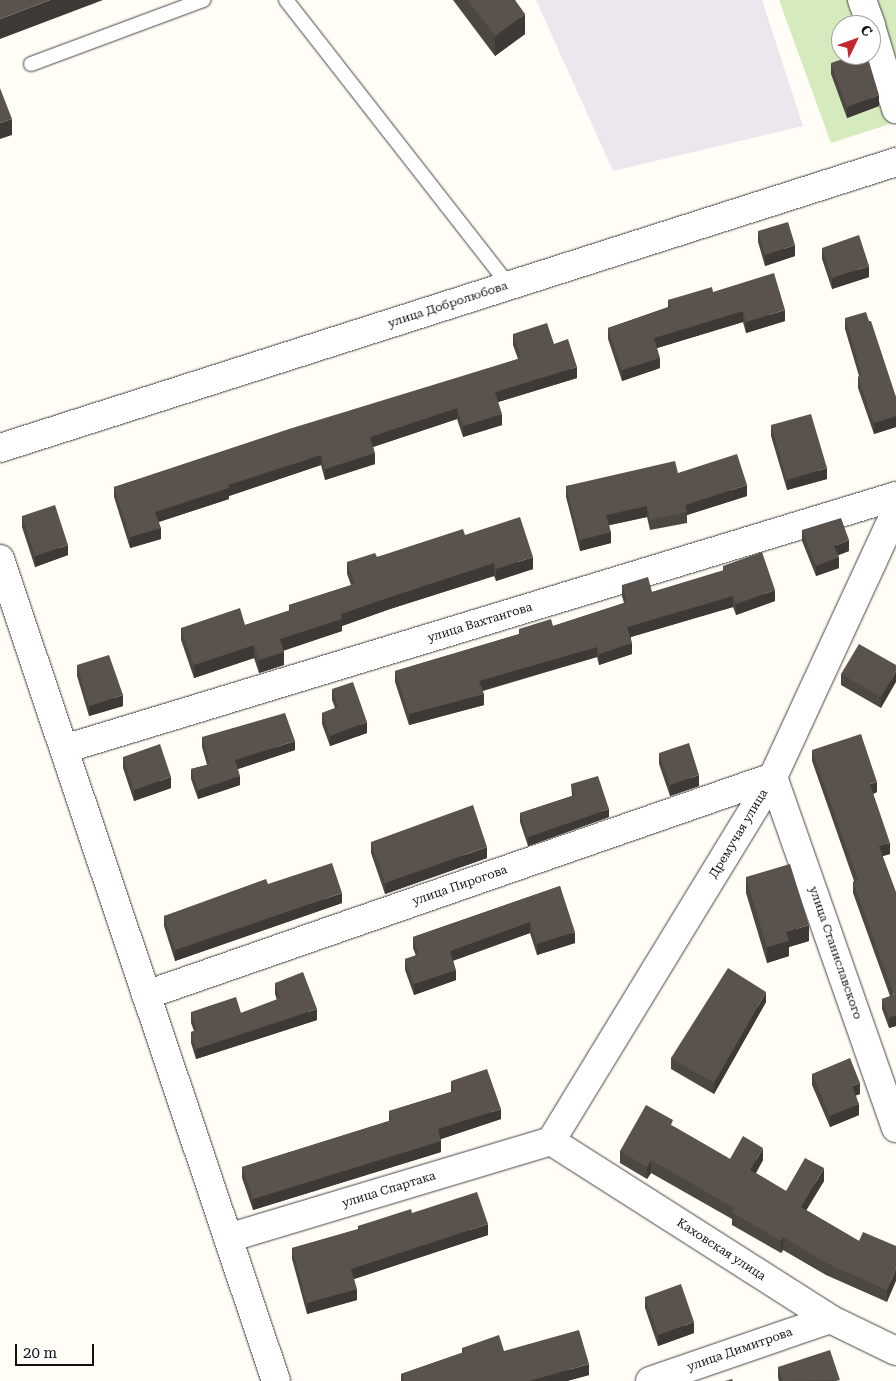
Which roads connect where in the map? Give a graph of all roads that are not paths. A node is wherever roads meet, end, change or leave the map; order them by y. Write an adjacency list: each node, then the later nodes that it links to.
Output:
1 (203, 0): 6 (lane)
2 (286, 0): 9 (lane)
3 (862, 0): 4 (street)
4 (867, 15)
5 (881, 59): 7 (street)
6 (31, 64)
7 (896, 109)
8 (894, 165): 9 (street, улица Добролюбова)
9 (509, 285): 10 (street, улица Добролюбова)
10 (0, 448)
11 (896, 496): 14 (street, улица Вахтангова)
12 (896, 511): 15 (street, Дремучая улица)
13 (0, 559): 14 (street)
14 (64, 749): 16 (street)
15 (773, 777): 16 (street, улица Пирогова); 17 (street, улица Станиславского); 18 (street, Дремучая улица)
16 (146, 995): 19 (street)
17 (896, 1128)
18 (551, 1141): 19 (street, улица Спартака); 20 (street, Каховская улица)
19 (228, 1238): 22 (street)
20 (830, 1320): 21 (street, Каховская улица); 23 (street, улица Димитрова)
21 (896, 1351)
22 (276, 1381)
23 (650, 1381)

